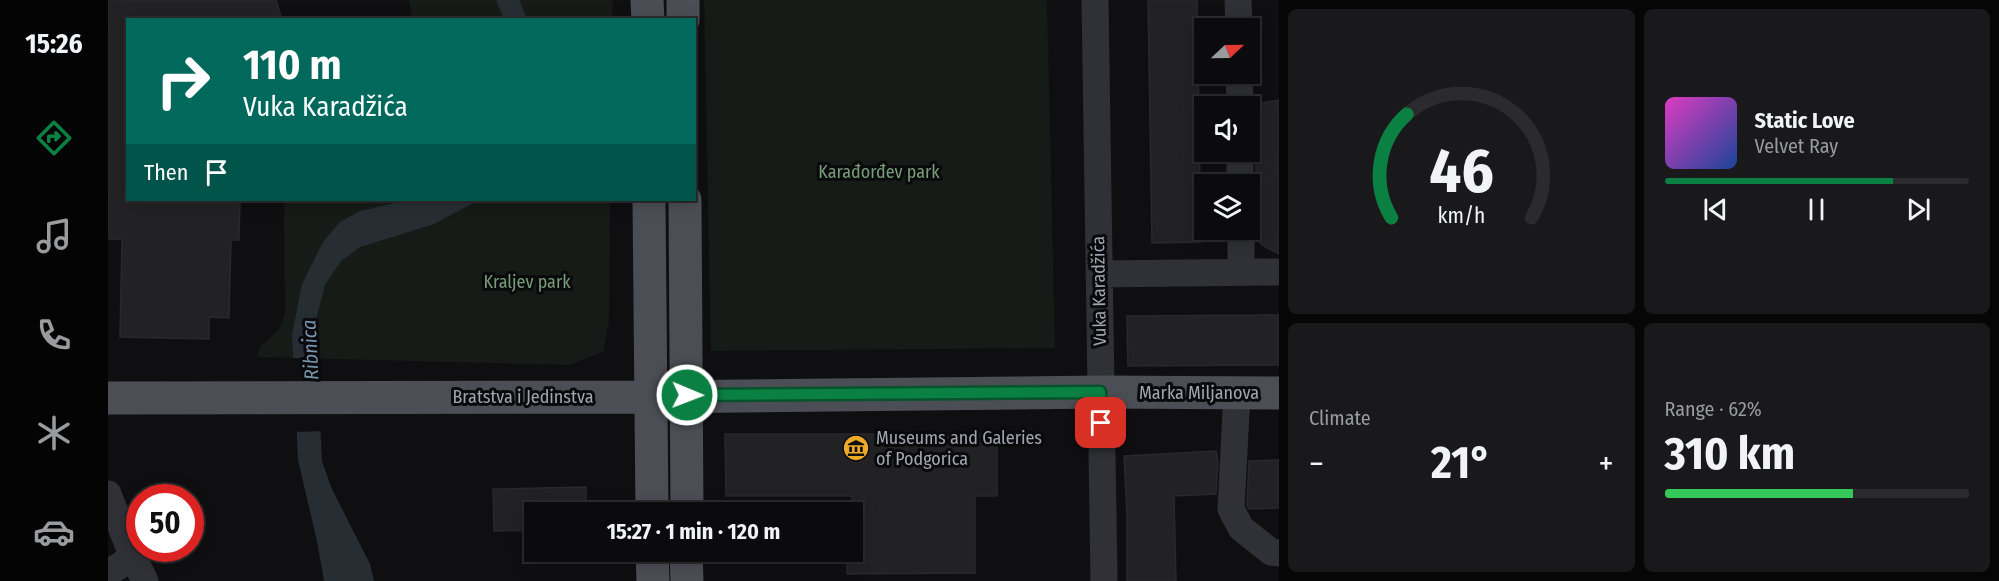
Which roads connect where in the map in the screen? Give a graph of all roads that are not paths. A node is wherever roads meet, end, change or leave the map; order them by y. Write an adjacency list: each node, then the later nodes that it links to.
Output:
1 (648, 0): 5 (main road)
2 (683, 0): 6 (main road)
3 (1095, 0): 13 (street, Vuka Karadžića)
4 (1238, 0): 7 (street)
5 (648, 18)
6 (683, 18)
7 (1239, 18)
8 (649, 201): 18 (main road)
9 (685, 201): 17 (main road)
10 (1241, 240): 11 (street)
11 (1241, 272): 12 (street); 13 (street)
12 (1279, 272)
13 (1099, 274): 14 (street, Vuka Karadžića)
14 (1100, 392): 15 (main road, Marka Miljanova); 17 (main road, Marka Miljanova); 26 (street, Vuka Karadžića)
15 (1237, 393): 16 (main road, Marka Miljanova); 23 (street)
16 (1279, 393)
17 (687, 395): 18 (main road, Marka Miljanova); 22 (main road)
18 (651, 397): 19 (main road, Bratstva i Jedinstva); 21 (main road)
19 (108, 398)
20 (108, 495): 24 (street)
21 (652, 502)
22 (687, 502)
23 (1279, 553)
24 (139, 569): 25 (street)
25 (108, 573)
26 (1104, 581)

